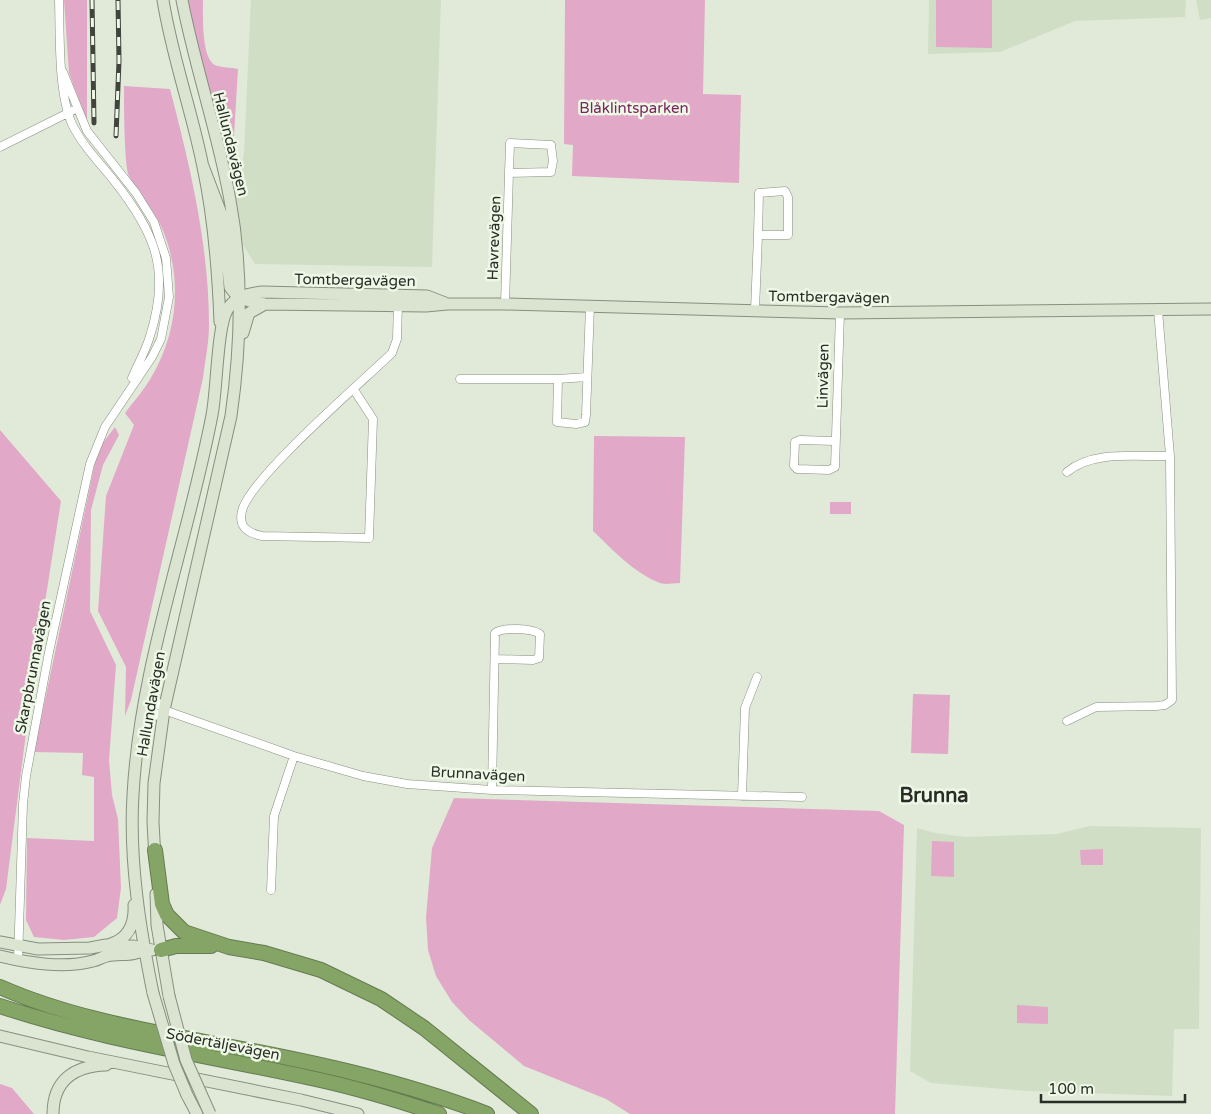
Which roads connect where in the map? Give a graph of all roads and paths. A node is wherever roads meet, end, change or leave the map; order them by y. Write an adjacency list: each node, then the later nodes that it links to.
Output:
1 (59, 0): 4 (street, Skarpbrunnavägen)
2 (163, 0): 8 (main road, Hallundavägen)
3 (182, 0): 11 (main road, Hallundavägen)
4 (63, 72): 5 (street, Skarpbrunnavägen); 6 (street, Skarpbrunnavägen)
5 (76, 109): 6 (street); 27 (street, Skarpbrunnavägen)
6 (68, 113): 7 (street); 27 (street, Skarpbrunnavägen)
7 (0, 147)
8 (203, 166): 12 (main road, Hallundavägen); 21 (main road, Hallundavägen)
9 (509, 173): 9 (street, Havrevägen); 15 (street, Havrevägen)
10 (758, 235): 10 (street); 18 (street)
11 (237, 245): 12 (main road, Hallundavägen); 13 (main road)
12 (239, 297): 13 (main road, Tomtbergavägen); 21 (main road, Hallundavägen); 25 (main road, Hallundavägen)
13 (264, 298): 14 (main road, Tomtbergavägen); 25 (main road)
14 (398, 301): 15 (main road, Tomtbergavägen); 26 (street)
15 (505, 304): 16 (main road, Tomtbergavägen)
16 (590, 306): 18 (main road, Tomtbergavägen); 22 (street)
17 (1211, 309): 19 (main road, Tomtbergavägen)
18 (755, 310): 20 (main road, Tomtbergavägen)
19 (1158, 310): 20 (main road, Tomtbergavägen); 29 (street)
20 (840, 313): 28 (street, Linvägen)
21 (220, 347): 33 (main road, Hallundavägen)
22 (587, 377): 23 (street); 23 (street)
23 (558, 379): 24 (street)
24 (460, 380)
25 (236, 382): 34 (main road, Hallundavägen)
26 (354, 390): 26 (street)
27 (127, 391): 46 (street, Skarpbrunnavägen)
28 (835, 440): 28 (street, Linvägen)
29 (1170, 456): 30 (street); 35 (street)
30 (1067, 472)
31 (496, 659): 31 (street); 38 (street)
32 (757, 677): 39 (street)
33 (149, 680): 34 (street); 36 (main road, Hallundavägen)
34 (164, 710): 36 (street); 37 (street, Brunnavägen); 41 (main road, Hallundavägen)
35 (1067, 721)
36 (141, 725): 42 (main road, Hallundavägen)
37 (294, 756): 38 (street, Brunnavägen); 43 (street)
38 (492, 790): 39 (street, Brunnavägen)
39 (742, 796): 40 (street, Brunnavägen)
40 (802, 797)
41 (155, 850): 47 (highway); 49 (main road, Hallundavägen)
42 (134, 856): 45 (main road); 48 (main road, Hallundavägen)
43 (271, 890)
44 (0, 942): 46 (main road)
45 (106, 945): 46 (main road); 48 (main road)
46 (19, 946): 51 (street, Skarpbrunnavägen)
47 (229, 947): 49 (highway); 66 (highway)
48 (145, 949): 49 (main road); 52 (main road); 53 (main road, Hallundavägen)
49 (161, 950): 62 (main road, Hallundavägen, bridge)
50 (0, 956): 51 (main road)
51 (18, 960): 52 (main road)
52 (92, 962): 53 (main road)
53 (150, 975): 58 (main road, Hallundavägen, bridge)
54 (0, 987): 65 (highway)
55 (0, 1006): 64 (highway, Södertäljevägen)
56 (0, 1036): 57 (main road)
57 (123, 1064): 59 (main road); 63 (main road)
58 (187, 1095): 60 (main road); 61 (main road, Hallundavägen)
59 (54, 1114)
60 (186, 1114)
61 (197, 1114)
62 (210, 1114)
63 (358, 1114)
64 (439, 1114)
65 (487, 1114)
66 (531, 1114)

